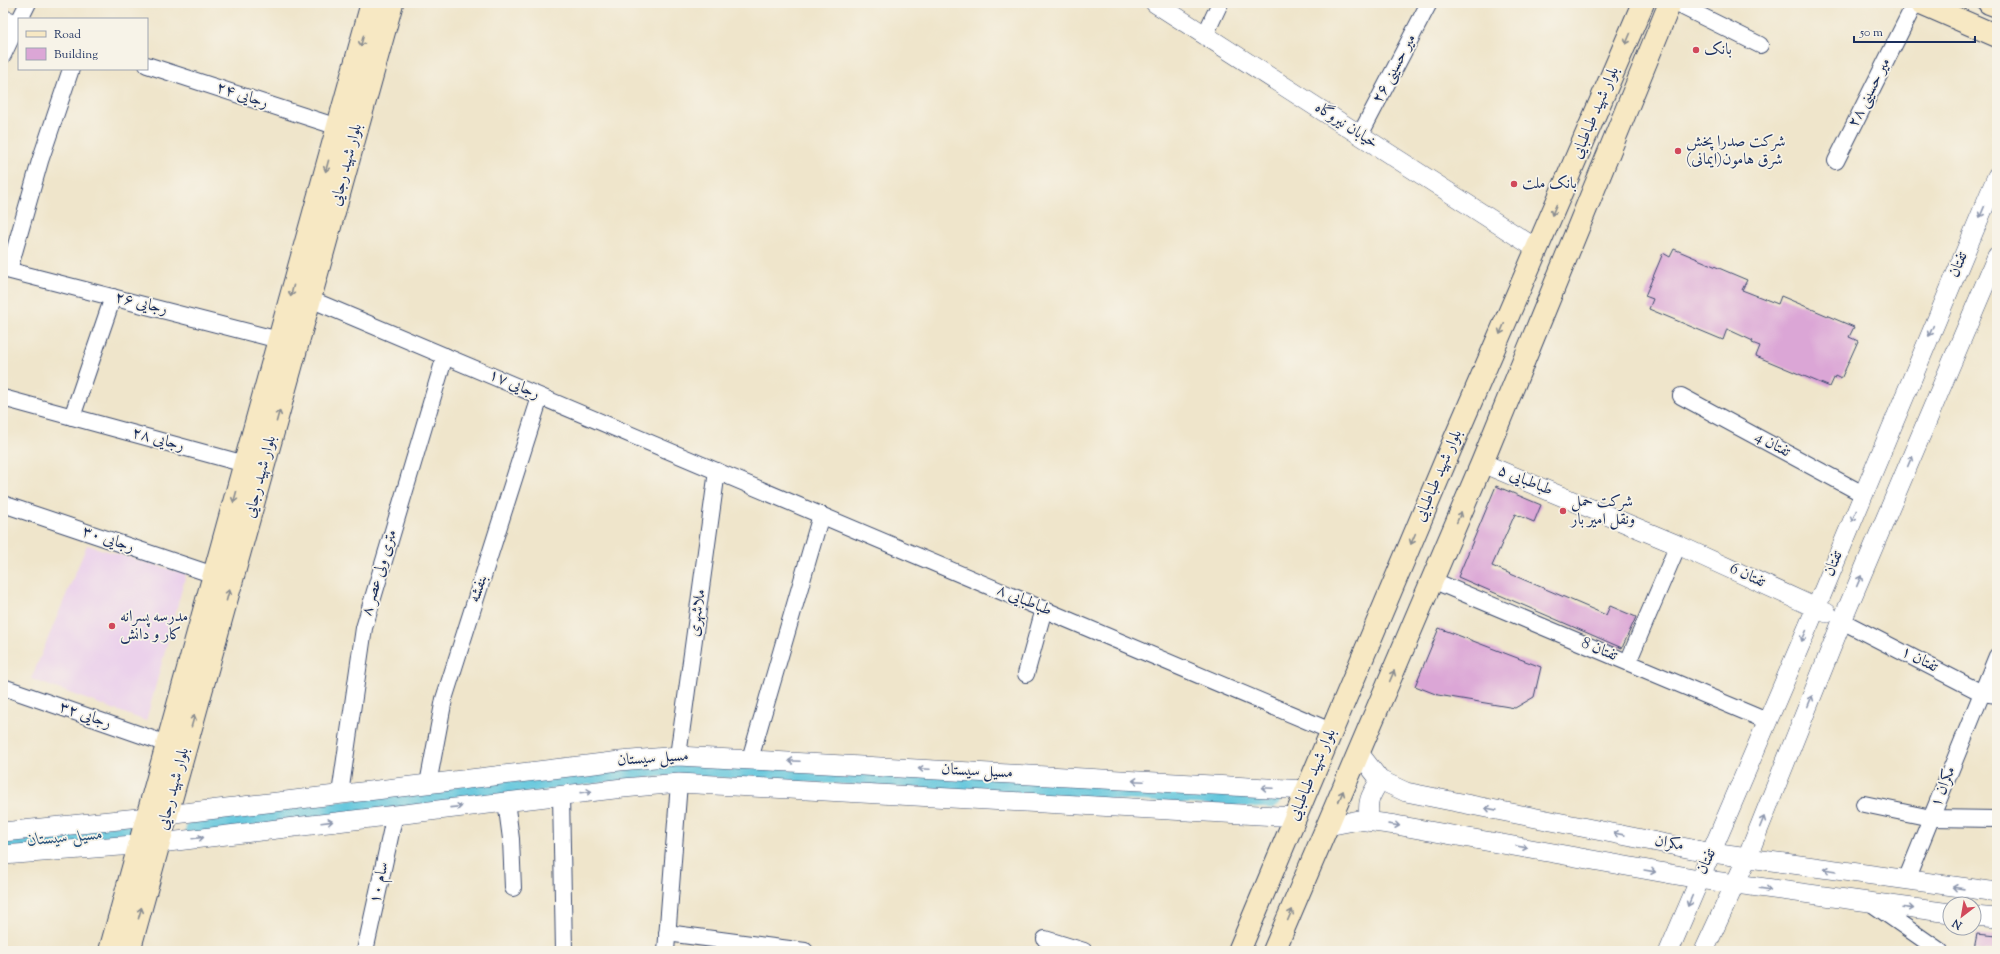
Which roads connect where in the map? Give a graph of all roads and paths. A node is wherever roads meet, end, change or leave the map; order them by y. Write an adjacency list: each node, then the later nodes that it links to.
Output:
1 (28, 3): 14 (street)
2 (372, 3): 21 (main road, بلوار شهید رجایی, one-way to 21)
3 (392, 3): 21 (main road, بلوار شهید رجایی)
4 (1155, 3): 15 (street, خیابان نیروگاه)
5 (1220, 3): 15 (street)
6 (1430, 3): 22 (street, میر حسینی ۲۶)
7 (1643, 3): 25 (main road, بلوار شهید طباطبایی, one-way to 25)
8 (1670, 3): 36 (main road, بلوار شهید طباطبایی)
9 (1675, 3): 17 (street)
10 (1915, 3): 23 (street, میر حسینی ۲۸)
11 (1921, 3): 16 (main road)
12 (1989, 3): 13 (main road)
13 (1997, 6)
14 (16, 21): 18 (street)
15 (1205, 35): 22 (street, خیابان نیروگاه)
16 (1997, 36)
17 (1760, 45)
18 (3, 55)
19 (148, 65): 21 (street, رجایی ۲۴)
20 (71, 70): 27 (street)
21 (347, 130): 29 (main road, بلوار شهید رجایی); 30 (main road, بلوار شهید رجایی, one-way to 30)
22 (1360, 135): 25 (street, خیابان نیروگاه)
23 (1836, 161)
24 (1997, 176): 39 (street, تفتان, one-way to 39)
25 (1537, 249): 54 (main road, بلوار شهید طباطبایی, one-way to 54)
26 (1997, 256): 47 (street, تفتان, one-way to 26)
27 (6, 270): 28 (street, رجایی ۲۶)
28 (113, 297): 30 (street, رجایی ۲۶); 35 (street)
29 (310, 299): 31 (street, رجایی ۱۷); 68 (main road, بلوار شهید رجایی, one-way to 29)
30 (279, 340): 37 (main road, بلوار شهید رجایی)
31 (445, 356): 32 (street, رجایی ۱۷); 63 (street, ۸ متری ولی عصر)
32 (540, 396): 38 (street, رجایی ۱۷); 61 (street, بنفشه)
33 (1680, 396): 39 (street, تفتان 4)
34 (3, 398): 35 (street, رجایی ۲۸)
35 (72, 417): 37 (street, رجایی ۲۸)
36 (1482, 463): 42 (street, طباطبایی ۵); 44 (main road, بلوار شهید طباطبایی, one-way to 36)
37 (245, 464): 43 (main road, بلوار شهید رجایی, one-way to 43)
38 (717, 471): 41 (street, طباطبایی ۸); 57 (street, ملاشهری)
39 (1863, 494): 45 (street, تفتان, one-way to 45)
40 (3, 504): 43 (street, رجایی ۳۰)
41 (821, 515): 46 (street, طباطبایی ۸); 58 (street)
42 (1678, 545): 45 (street, تفتان 6); 49 (street)
43 (214, 575): 55 (main road, بلوار شهید رجایی)
44 (1432, 580): 49 (street, تفتان 8); 56 (main road, بلوار شهید طباطبایی, one-way to 44)
45 (1816, 608): 47 (street, تفتان 6); 53 (street, تفتان, one-way to 53)
46 (1044, 609): 50 (street); 54 (street, طباطبایی ۸)
47 (1842, 621): 52 (street, تفتان ۱); 78 (street, تفتان, one-way to 47)
48 (1997, 656): 52 (street, مکران ۱)
49 (1628, 662): 53 (street, تفتان 8)
50 (1026, 674)
51 (3, 687): 55 (street, رجایی ۳۲)
52 (1989, 694): 70 (street, مکران ۱)
53 (1767, 721): 76 (street, تفتان)
54 (1332, 731): 62 (main road, بلوار شهید طباطبایی)
55 (167, 744): 68 (main road, بلوار شهید رجایی)
56 (1359, 753): 59 (street, مکران); 73 (main road, بلوار شهید طباطبایی, one-way to 56)
57 (678, 756): 58 (street, مسیل سیستان); 61 (street, مسیل سیستان)
58 (750, 759): 62 (street, مسیل سیستان, one-way to 58)
59 (1380, 780): 72 (street); 76 (street, مکران, one-way to 59)
60 (679, 783): 64 (street, مسیل سیستان, one-way to 60); 69 (street, مسیل سیستان); 88 (street)
61 (428, 784): 63 (street, مسیل سیستان)
62 (1306, 790): 69 (main road, بلوار شهید طباطبایی)
63 (340, 794): 68 (street, مسیل سیستان)
64 (561, 795): 65 (street, مسیل سیستان); 93 (street)
65 (506, 801): 67 (street, مسیل سیستان, one-way to 65); 82 (street)
66 (1864, 804): 70 (street)
67 (395, 814): 75 (street, مسیل سیستان, one-way to 67); 92 (street, سام ۱۰)
68 (157, 816): 74 (street, مسیل سیستان); 75 (main road, بلوار شهید رجایی)
69 (1295, 817): 97 (main road, بلوار شهید طباطبایی)
70 (1931, 818): 71 (street); 80 (street, مکران ۱)
71 (1997, 819)
72 (1370, 821): 73 (street, مکران); 79 (street, مکران, one-way to 79)
73 (1328, 826): 98 (main road, بلوار شهید طباطبایی, one-way to 73)
74 (3, 832)
75 (149, 843): 77 (street, مسیل سیستان); 90 (main road, بلوار شهید رجایی); 91 (main road, بلوار شهید رجایی, one-way to 75)
76 (1712, 853): 78 (street, مکران); 79 (street, تفتان)
77 (3, 855)
78 (1747, 858): 80 (street, مکران, one-way to 78); 81 (street, تفتان)
79 (1699, 879): 81 (street, مکران); 99 (street, تفتان, one-way to 99)
80 (1906, 880): 83 (street, مکران, one-way to 80)
81 (1736, 885): 84 (street, مکران, one-way to 84); 100 (street, تفتان)
82 (513, 888)
83 (1997, 892)
84 (1871, 903): 85 (street, مکران, one-way to 85); 101 (street)
85 (1942, 912)
86 (1982, 917): 87 (street)
87 (1997, 918)
88 (667, 933): 94 (street); 95 (street)
89 (1045, 939): 96 (street)
90 (110, 951)
91 (130, 951)
92 (365, 951)
93 (564, 951)
94 (666, 951)
95 (805, 951)
96 (1084, 951)
97 (1239, 951)
98 (1274, 951)
99 (1669, 951)
100 (1704, 951)
101 (1940, 951)

